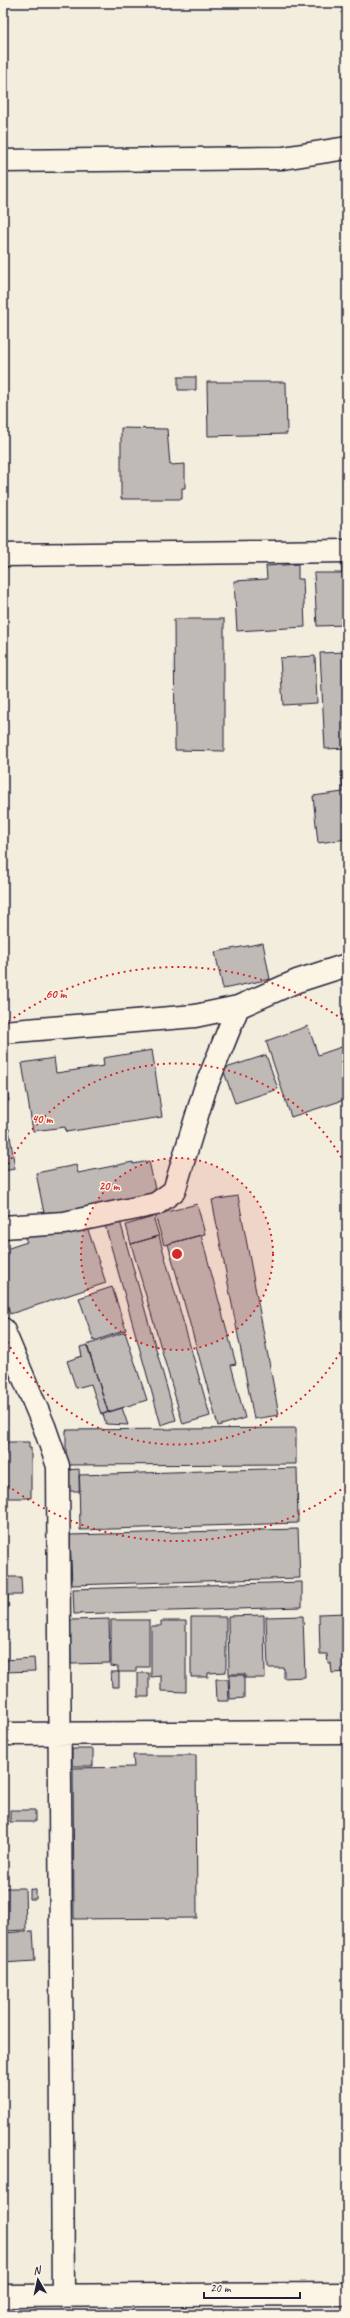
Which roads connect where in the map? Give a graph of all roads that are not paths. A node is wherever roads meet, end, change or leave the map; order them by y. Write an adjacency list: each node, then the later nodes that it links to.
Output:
1 (347, 148): 2 (street)
2 (3, 161)
3 (347, 551): 4 (street)
4 (3, 555)
5 (347, 965): 6 (street)
6 (238, 1007): 7 (street); 8 (street)
7 (3, 1032)
8 (3, 1227)
9 (3, 1328): 12 (street)
10 (347, 1732): 12 (street)
11 (3, 1734): 12 (street)
12 (60, 1734): 15 (street)
13 (347, 2294): 15 (street)
14 (3, 2296): 15 (street)
15 (64, 2296)

